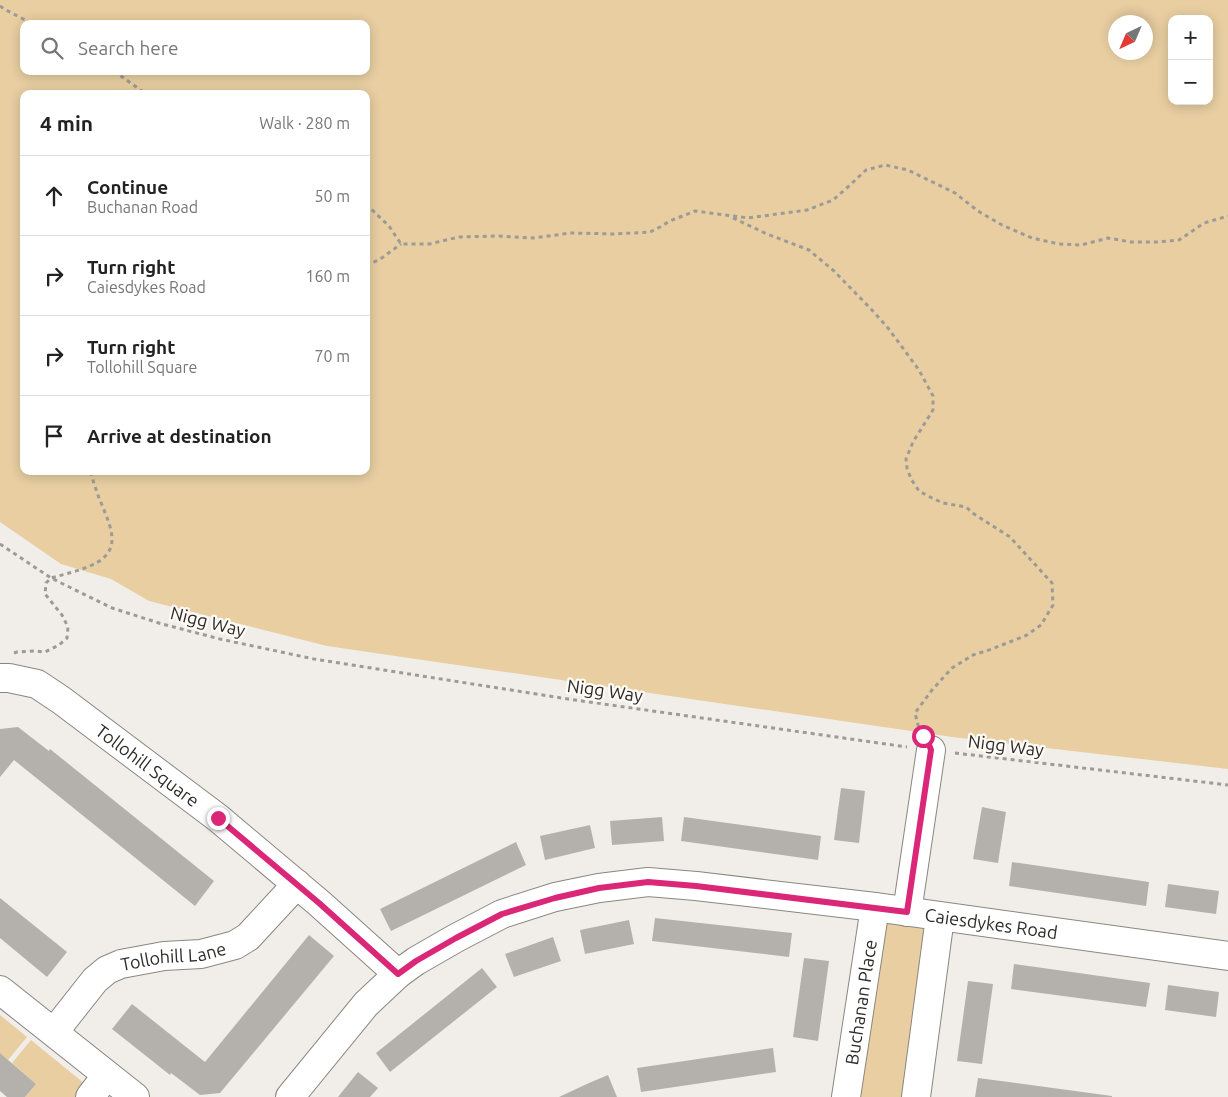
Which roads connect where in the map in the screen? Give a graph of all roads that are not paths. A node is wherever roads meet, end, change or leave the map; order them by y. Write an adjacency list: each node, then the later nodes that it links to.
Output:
1 (6, 667): 3 (street, Tollohill Square)
2 (931, 750): 5 (street)
3 (297, 884): 8 (street, Tollohill Square); 10 (street, Tollohill Lane)
4 (875, 907): 5 (street, Caiesdykes Road); 8 (street, Caiesdykes Road); 15 (street, Buchanan Place)
5 (907, 912): 6 (street, Caiesdykes Road)
6 (940, 917): 7 (street, Caiesdykes Road); 16 (street)
7 (1228, 956)
8 (398, 974): 14 (street, Caiesdykes Road)
9 (0, 990): 10 (street)
10 (54, 1032): 11 (street)
11 (108, 1075): 12 (street); 13 (street)
12 (90, 1097)
13 (135, 1097)
14 (290, 1097)
15 (846, 1097)
16 (916, 1097)

